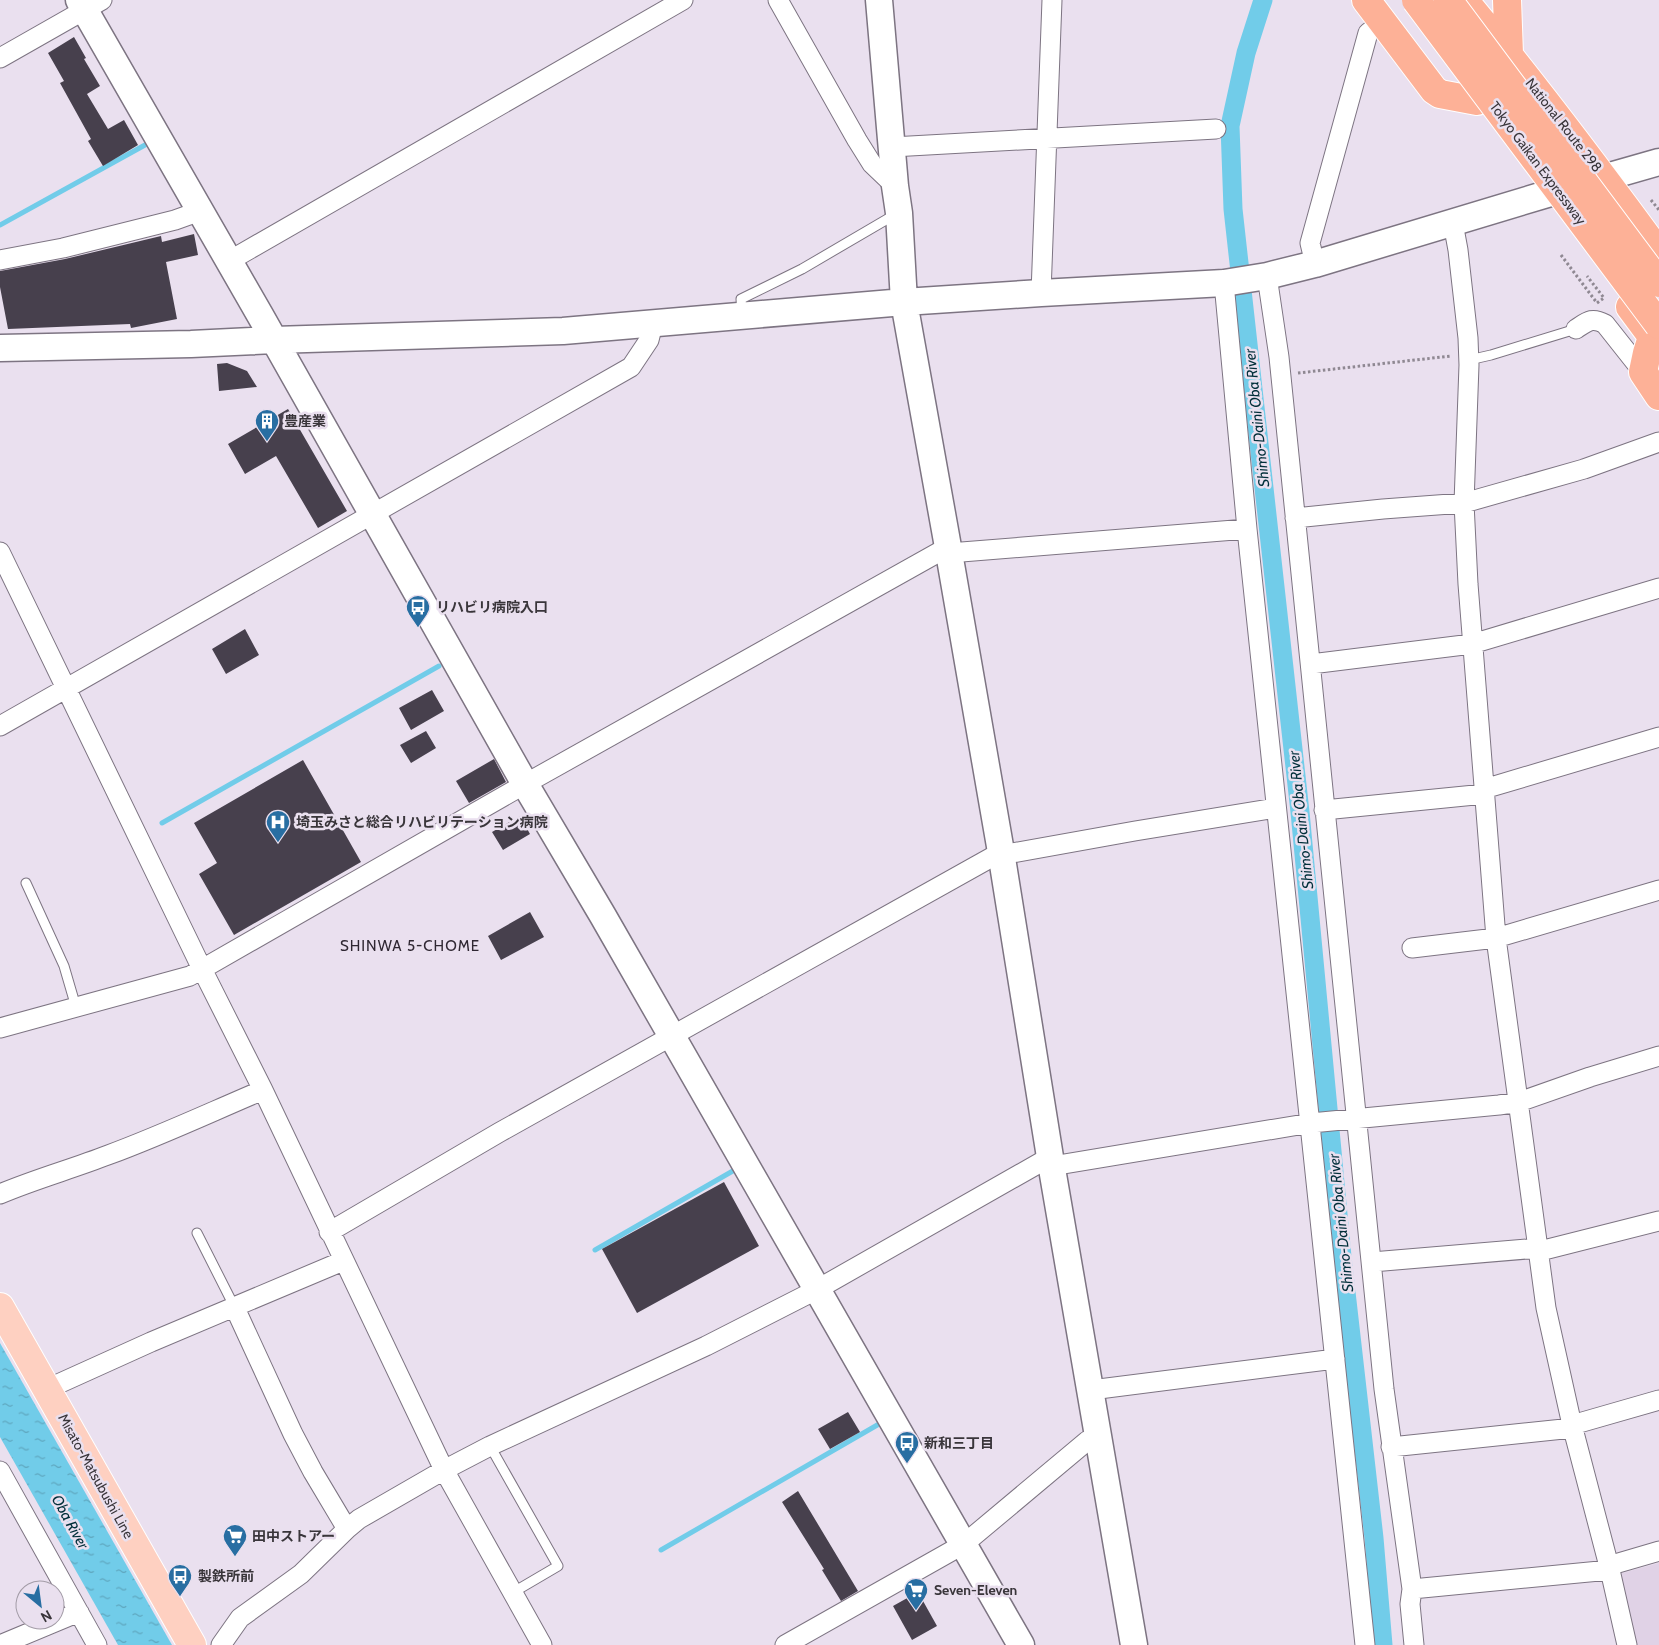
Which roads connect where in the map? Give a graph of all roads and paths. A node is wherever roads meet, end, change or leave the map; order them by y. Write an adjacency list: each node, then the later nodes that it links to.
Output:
1 (683, 0): 31 (street)
2 (778, 0): 21 (street)
3 (879, 0): 18 (street)
4 (1052, 0): 17 (street)
5 (1366, 0): 12 (highway)
6 (1400, 0): 15 (highway)
7 (1416, 0): 42 (highway, Tokyo Gaikan Expressway, bridge)
8 (1448, 0): 36 (highway, Tokyo Gaikan Expressway, bridge)
9 (1464, 0): 13 (highway, National Route 298)
10 (1507, 0): 13 (highway)
11 (88, 3): 14 (street); 25 (street)
12 (1382, 22): 15 (highway); 32 (street)
13 (1509, 54): 20 (highway, National Route 298)
14 (0, 58)
15 (1477, 101): 22 (highway)
16 (1216, 129): 17 (street)
17 (1046, 138): 18 (street); 37 (street)
18 (892, 147): 21 (street)
19 (1659, 162): 20 (street)
20 (1604, 178): 22 (street); 28 (highway, National Route 298)
21 (895, 186): 26 (street)
22 (1547, 194): 27 (street); 42 (highway)
23 (1651, 200): 24 (path)
24 (1659, 210)
25 (200, 211): 30 (street); 31 (street)
26 (899, 213): 38 (street); 39 (lane)
27 (1453, 222): 32 (street); 45 (street)
28 (1659, 253)
29 (1561, 256): 34 (path)
30 (0, 260)
31 (229, 261): 43 (street)
32 (1315, 264): 33 (street)
33 (1267, 276): 35 (street); 47 (street)
34 (1588, 276)
35 (1224, 283): 37 (street); 53 (street)
36 (1659, 283)
37 (1041, 293): 38 (street)
38 (904, 302): 39 (street); 54 (street)
39 (742, 316): 40 (street)
40 (653, 324): 43 (street); 51 (street)
41 (1576, 329): 45 (lane); 46 (street)
42 (1657, 336): 46 (highway)
43 (274, 340): 44 (street); 51 (street)
44 (0, 348)
45 (1469, 357): 47 (path); 50 (street)
46 (1642, 372): 48 (highway)
47 (1280, 375): 52 (street)
48 (1659, 396)
49 (1659, 442): 50 (street)
50 (1464, 503): 52 (street); 57 (street)
51 (372, 514): 59 (street); 62 (street)
52 (1295, 518): 58 (street)
53 (1247, 529): 54 (street); 64 (street)
54 (949, 550): 62 (street); 66 (street)
55 (0, 552): 59 (street)
56 (1659, 588): 57 (street)
57 (1472, 644): 58 (street); 63 (street)
58 (1310, 664): 65 (street)
59 (66, 689): 60 (street); 71 (street)
60 (0, 726)
61 (1659, 737): 63 (street)
62 (525, 784): 71 (street); 74 (street)
63 (1485, 792): 65 (street); 69 (street)
64 (1276, 808): 66 (street); 79 (street)
65 (1324, 810): 78 (street)
66 (1001, 853): 74 (street); 80 (street)
67 (26, 883): 72 (lane)
68 (1659, 890): 69 (street)
69 (1496, 938): 70 (street); 77 (street)
70 (1412, 948)
71 (202, 969): 72 (street); 76 (street)
72 (76, 1007): 73 (street)
73 (0, 1028)
74 (671, 1037): 83 (street); 88 (street)
75 (1659, 1056): 77 (street)
76 (262, 1090): 81 (street); 83 (street)
77 (1519, 1102): 78 (street); 85 (street)
78 (1357, 1118): 79 (street); 87 (street)
79 (1311, 1123): 80 (street); 91 (street)
80 (1051, 1162): 88 (street); 93 (street)
81 (0, 1194)
82 (1659, 1221): 85 (street)
83 (329, 1232): 86 (street)
84 (197, 1233): 90 (lane)
85 (1540, 1249): 87 (street); 95 (street)
86 (343, 1261): 90 (street); 99 (street)
87 (1372, 1262): 98 (street)
88 (816, 1290): 97 (street); 102 (street)
89 (0, 1307): 92 (main road, Misato-Matsubushi Line)
90 (235, 1308): 92 (street); 101 (street)
91 (1335, 1359): 93 (street); 116 (street)
92 (48, 1389): 110 (main road, Misato-Matsubushi Line)
93 (1091, 1390): 96 (street)
94 (1659, 1400): 95 (street)
95 (1573, 1427): 98 (street); 104 (street)
96 (1098, 1436): 102 (street); 115 (street)
97 (490, 1446): 99 (street); 106 (lane)
98 (1391, 1447): 105 (street)
99 (444, 1470): 101 (street); 106 (street)
100 (0, 1471): 107 (street)
101 (347, 1529): 111 (street)
102 (964, 1544): 113 (street); 114 (street)
103 (1659, 1551): 104 (street)
104 (1609, 1568): 105 (street); 118 (street)
105 (1412, 1589): 117 (street)
106 (512, 1593): 112 (street)
107 (79, 1612): 108 (street); 109 (street)
108 (0, 1645)
109 (97, 1645)
110 (192, 1645)
111 (221, 1645)
112 (542, 1645)
113 (785, 1645)
114 (1021, 1645)
115 (1134, 1645)
116 (1365, 1645)
117 (1414, 1645)
118 (1627, 1645)

